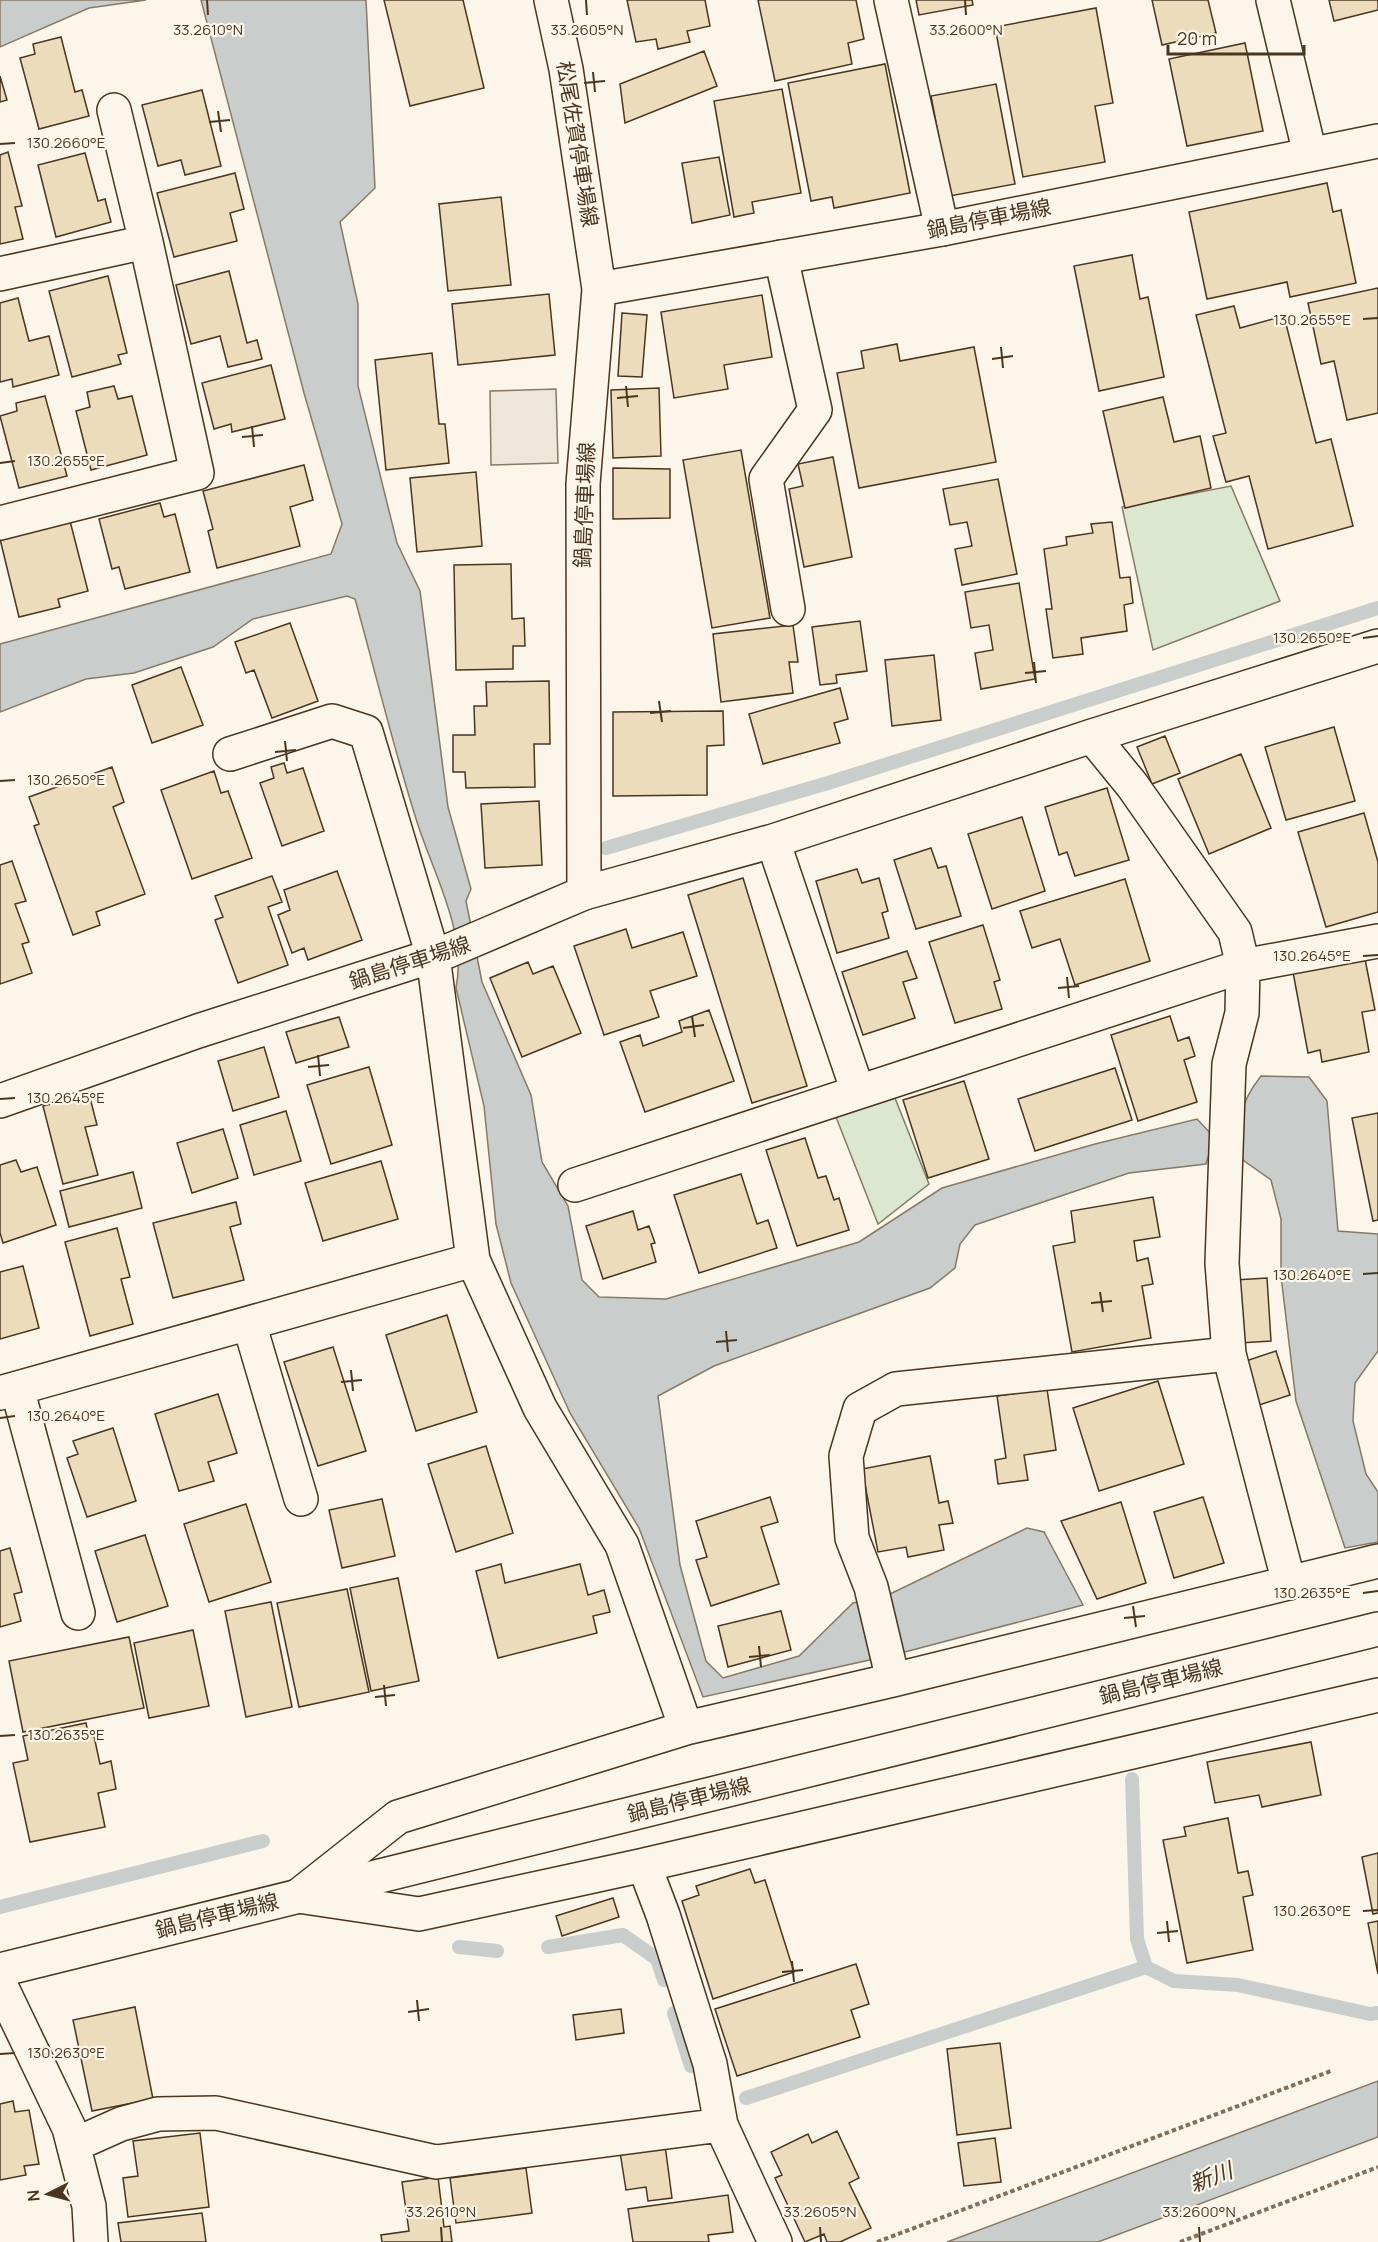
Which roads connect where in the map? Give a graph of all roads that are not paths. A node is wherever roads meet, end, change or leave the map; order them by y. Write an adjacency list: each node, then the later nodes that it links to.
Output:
1 (551, 0): 11 (street, 松尾佐賀停車場線)
2 (891, 0): 7 (street)
3 (1273, 0): 6 (street)
4 (114, 110): 8 (street)
5 (1378, 141): 6 (street, 鍋島停車場線)
6 (1310, 154): 7 (street, 鍋島停車場線)
7 (942, 229): 9 (street, 鍋島停車場線)
8 (146, 242): 10 (street); 12 (street)
9 (781, 257): 11 (street, 鍋島停車場線); 13 (street)
10 (0, 274)
11 (599, 289): 18 (street, 鍋島停車場線)
12 (0, 523)
13 (788, 609)
14 (1378, 646): 15 (street)
15 (1092, 736): 17 (street); 21 (street)
16 (230, 754): 20 (street)
17 (773, 841): 18 (street); 22 (street)
18 (584, 894): 20 (street, 鍋島停車場線)
19 (1378, 941): 21 (street)
20 (441, 954): 23 (street, 鍋島停車場線); 25 (street)
21 (1243, 966): 22 (street); 27 (street)
22 (858, 1092): 24 (street)
23 (0, 1101)
24 (575, 1185)
25 (473, 1260): 26 (street); 36 (street)
26 (249, 1323): 28 (street); 29 (street)
27 (1229, 1354): 31 (street); 34 (street)
28 (8, 1390): 32 (street)
29 (301, 1499)
30 (1378, 1561): 31 (street)
31 (1289, 1583): 34 (street)
32 (78, 1613)
33 (1378, 1629): 38 (street, 鍋島停車場線)
34 (891, 1674): 36 (street)
35 (1378, 1695): 37 (street)
36 (686, 1728): 38 (street)
37 (644, 1865): 38 (street); 41 (street)
38 (298, 1896): 39 (street, 鍋島停車場線)
39 (0, 1970)
40 (0, 1984): 42 (street)
41 (721, 2125): 42 (street); 44 (street)
42 (74, 2145): 43 (street)
43 (91, 2242)
44 (776, 2242)

